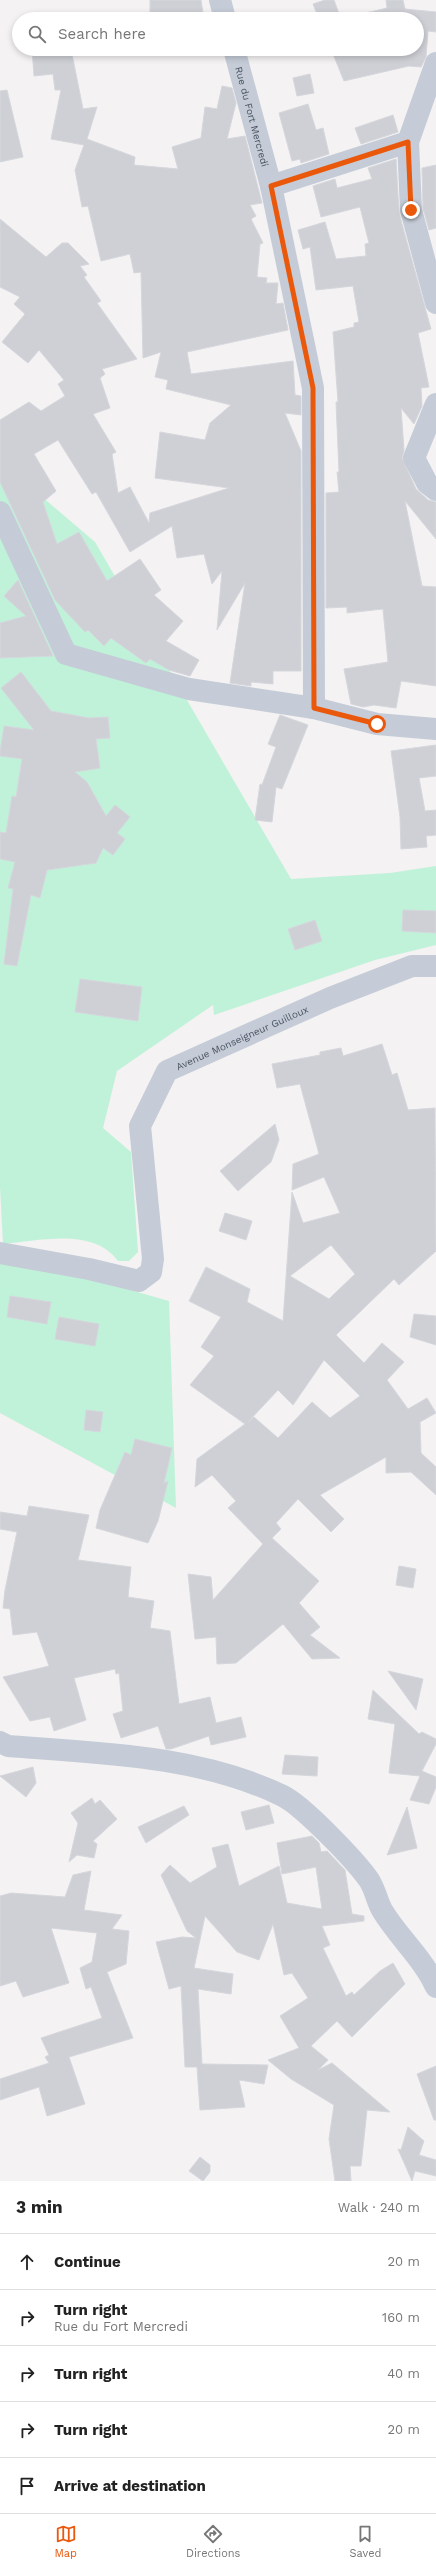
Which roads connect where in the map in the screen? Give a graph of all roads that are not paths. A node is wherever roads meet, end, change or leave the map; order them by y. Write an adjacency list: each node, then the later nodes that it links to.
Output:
1 (220, 0): 2 (street)
2 (223, 12)
3 (236, 56): 6 (street, Rue du Fort Mercredi)
4 (436, 64): 5 (street)
5 (408, 142): 6 (street); 7 (street)
6 (271, 186): 11 (street, Rue du Fort Mercredi)
7 (436, 303)
8 (436, 404): 9 (street)
9 (436, 490)
10 (0, 512): 11 (street)
11 (314, 708): 12 (street)
12 (436, 729)
13 (436, 966): 14 (street, Avenue Monseigneur Guilloux)
14 (0, 1253)
15 (0, 1742): 16 (street)
16 (436, 1986)

